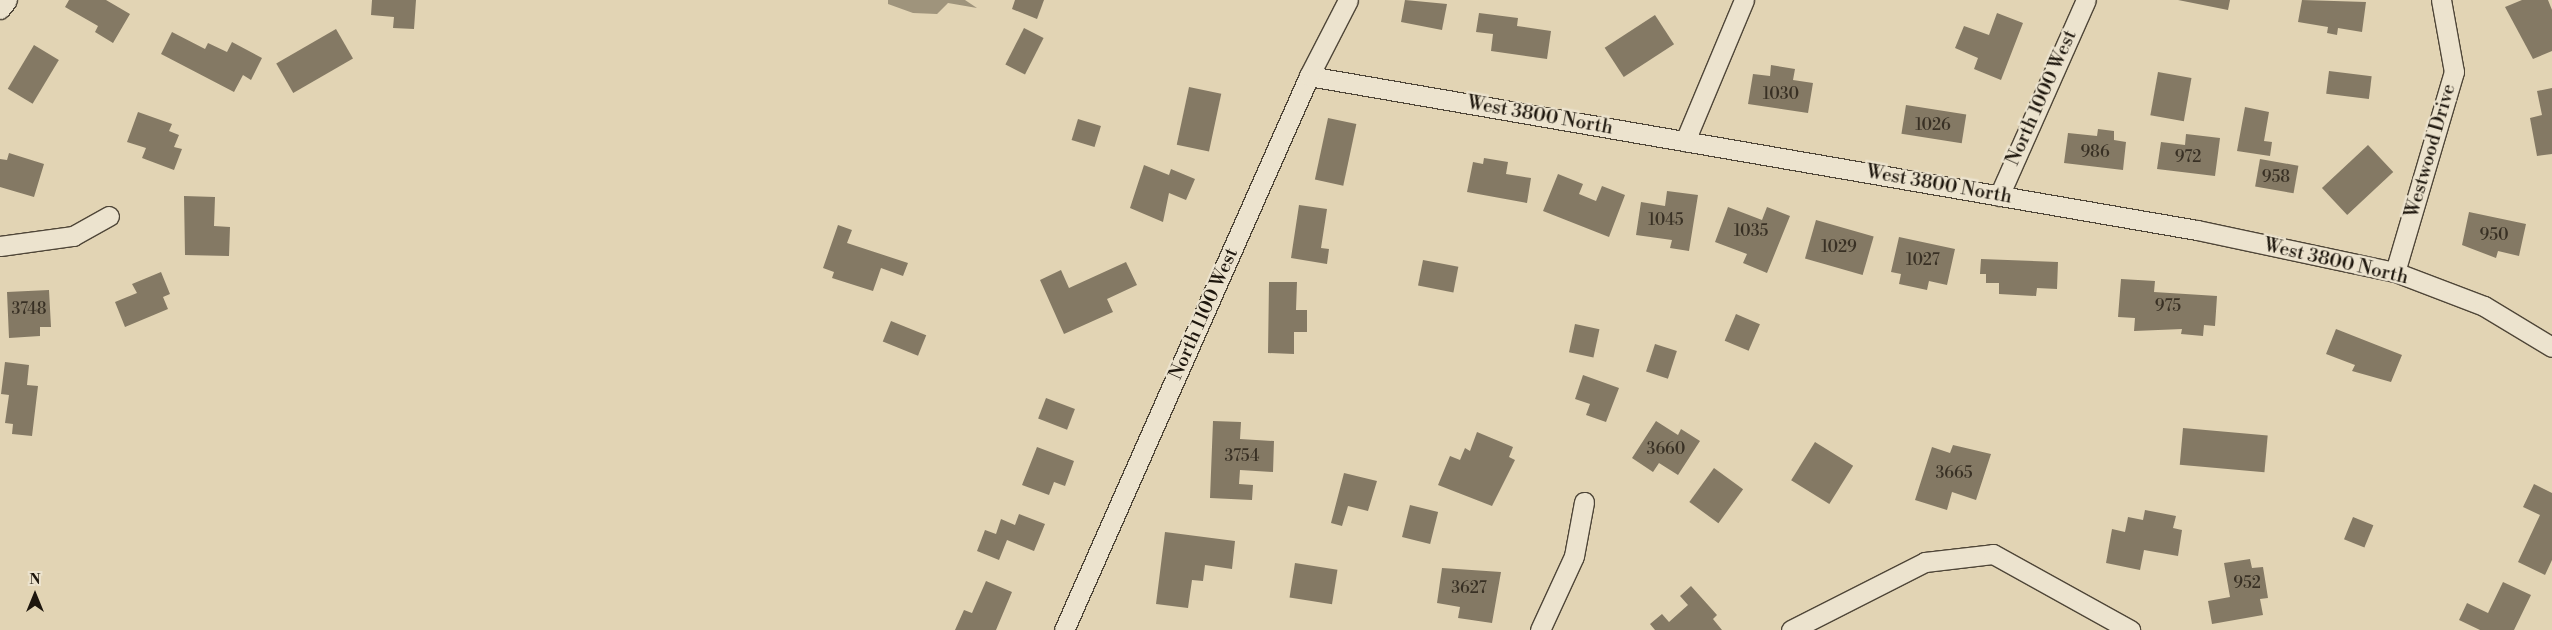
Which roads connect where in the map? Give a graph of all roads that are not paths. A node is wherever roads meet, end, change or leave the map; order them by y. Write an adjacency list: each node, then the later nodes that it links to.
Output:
1 (6, 0): 6 (street)
2 (1348, 0): 7 (street, North 1100 West)
3 (1744, 0): 8 (street)
4 (2086, 0): 9 (street, North 1000 West)
5 (2441, 0): 12 (street, Westwood Drive)
6 (0, 9)
7 (1310, 76): 8 (street, West 3800 North); 15 (street, North 1100 West)
8 (1686, 141): 9 (street, West 3800 North)
9 (1999, 196): 12 (street, West 3800 North)
10 (109, 216): 11 (street)
11 (0, 246)
12 (2395, 272): 13 (street, West 3800 North)
13 (2552, 347)
14 (1584, 502): 16 (street)
15 (1064, 630)
16 (1540, 630)
17 (1791, 630): 18 (street)
18 (2130, 630)

